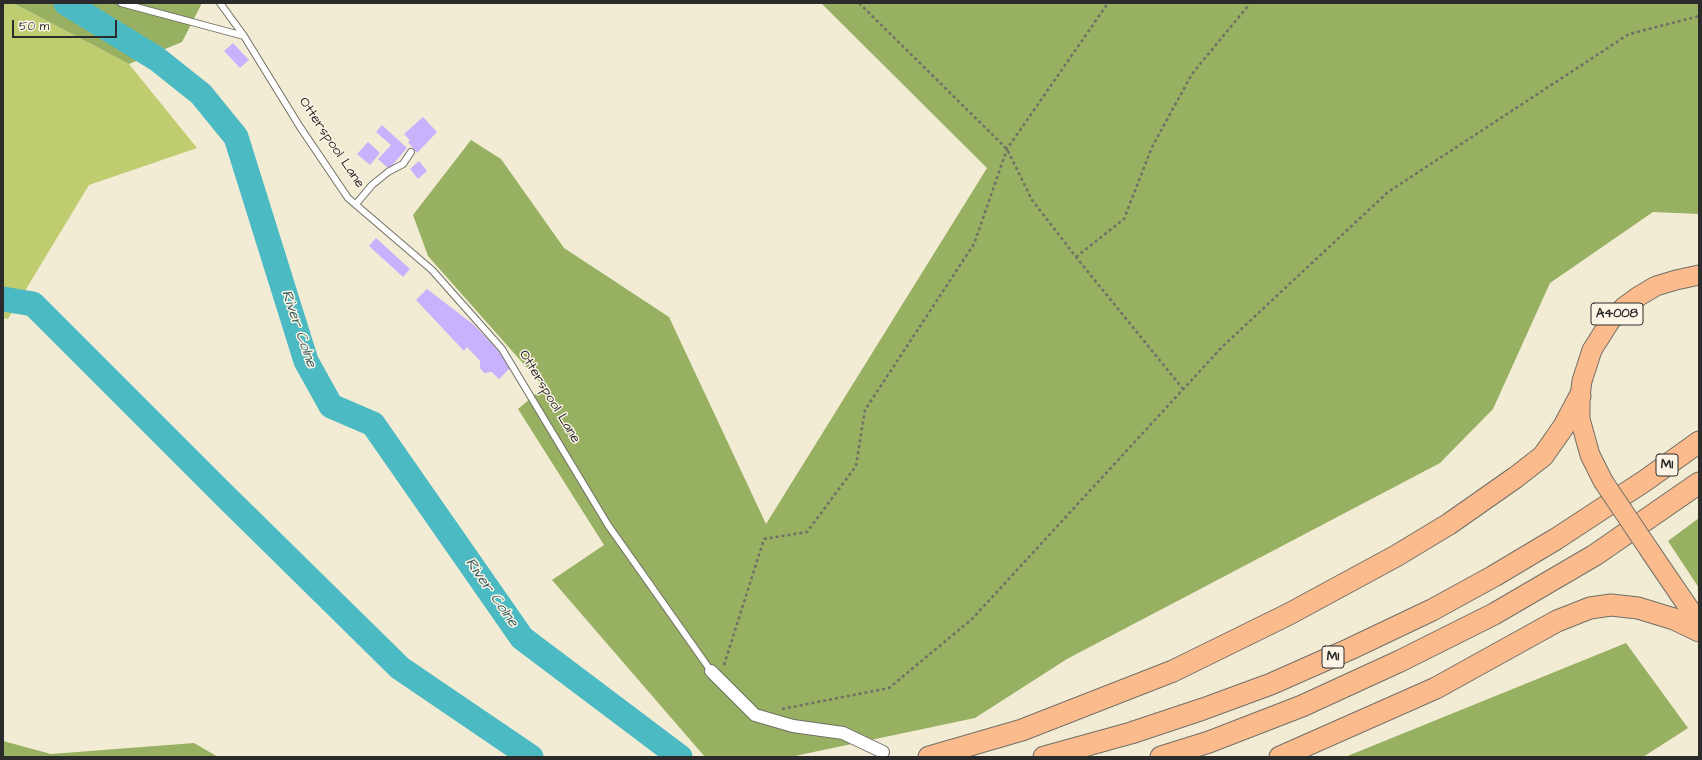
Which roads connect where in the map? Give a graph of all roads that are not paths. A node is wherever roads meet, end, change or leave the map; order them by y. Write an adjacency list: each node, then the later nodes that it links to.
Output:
1 (121, 3): 3 (lane)
2 (220, 3): 3 (lane, Otterspool Lane)
3 (244, 36): 5 (lane, Otterspool Lane)
4 (411, 152): 5 (lane)
5 (356, 204): 12 (lane, Otterspool Lane)
6 (1699, 275): 7 (highway, A4008)
7 (1580, 396): 10 (highway, A4008, bridge); 14 (highway)
8 (1699, 442): 15 (highway, M1)
9 (1699, 483): 16 (highway, M1)
10 (1699, 623)
11 (1699, 631): 17 (highway)
12 (715, 675): 13 (street, Otterspool Lane)
13 (883, 752)
14 (929, 757)
15 (1044, 757)
16 (1161, 757)
17 (1280, 757)

